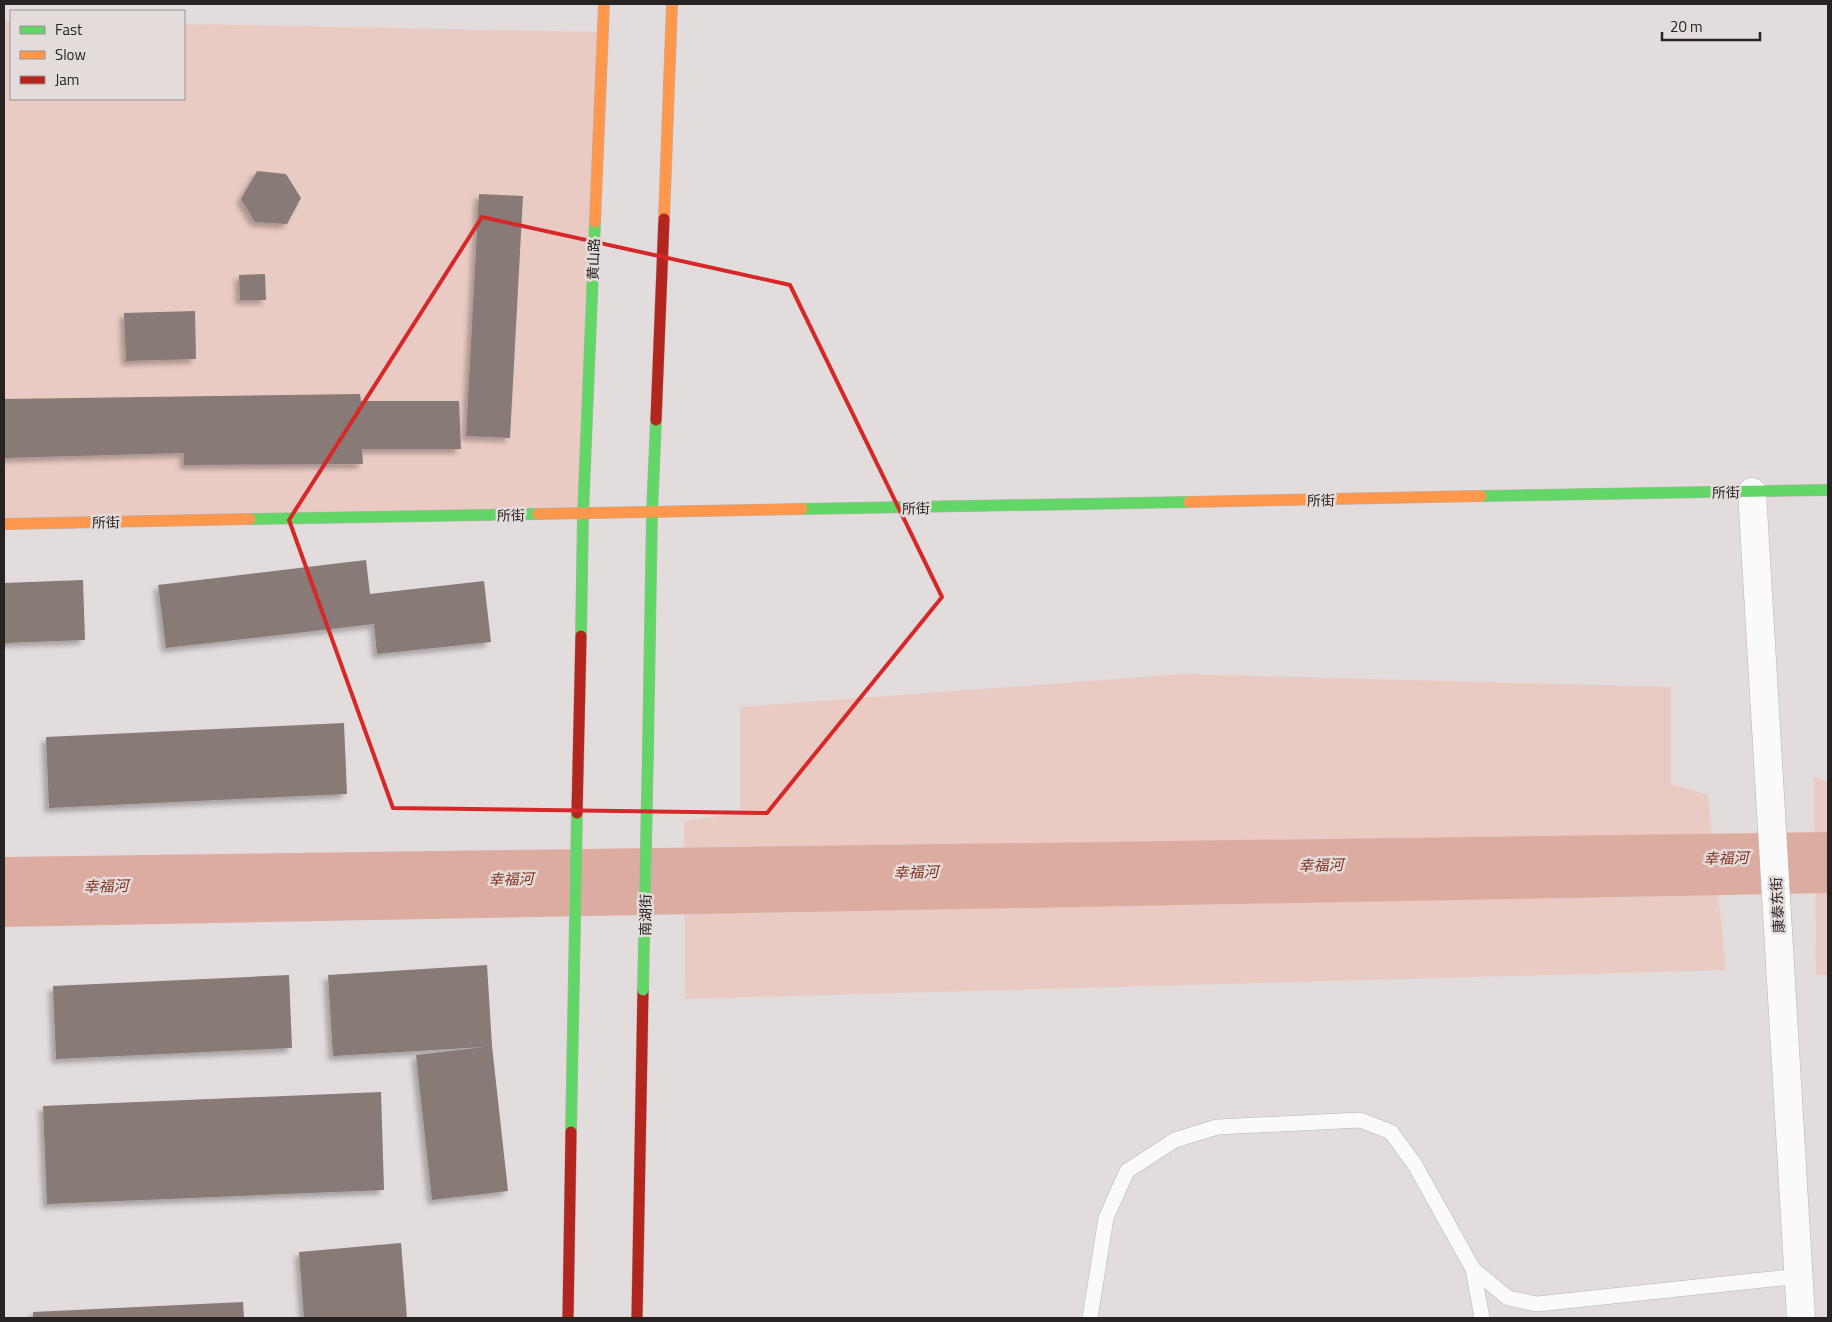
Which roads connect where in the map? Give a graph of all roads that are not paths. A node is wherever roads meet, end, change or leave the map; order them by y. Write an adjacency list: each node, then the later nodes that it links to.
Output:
1 (604, 4): 6 (main road, 黄山路)
2 (672, 4): 5 (main road)
3 (1828, 490): 4 (main road, 所街)
4 (1752, 492): 5 (main road, 所街); 9 (street, 康泰东街)
5 (652, 513): 6 (main road, 所街); 11 (main road, 南湖街, bridge)
6 (583, 514): 7 (main road, 所街); 10 (main road)
7 (4, 524)
8 (1473, 1269): 9 (lane); 12 (lane); 13 (lane)
9 (1800, 1276): 14 (street, 康泰东街)
10 (568, 1318)
11 (637, 1318)
12 (1090, 1318)
13 (1482, 1318)
14 (1802, 1318)

